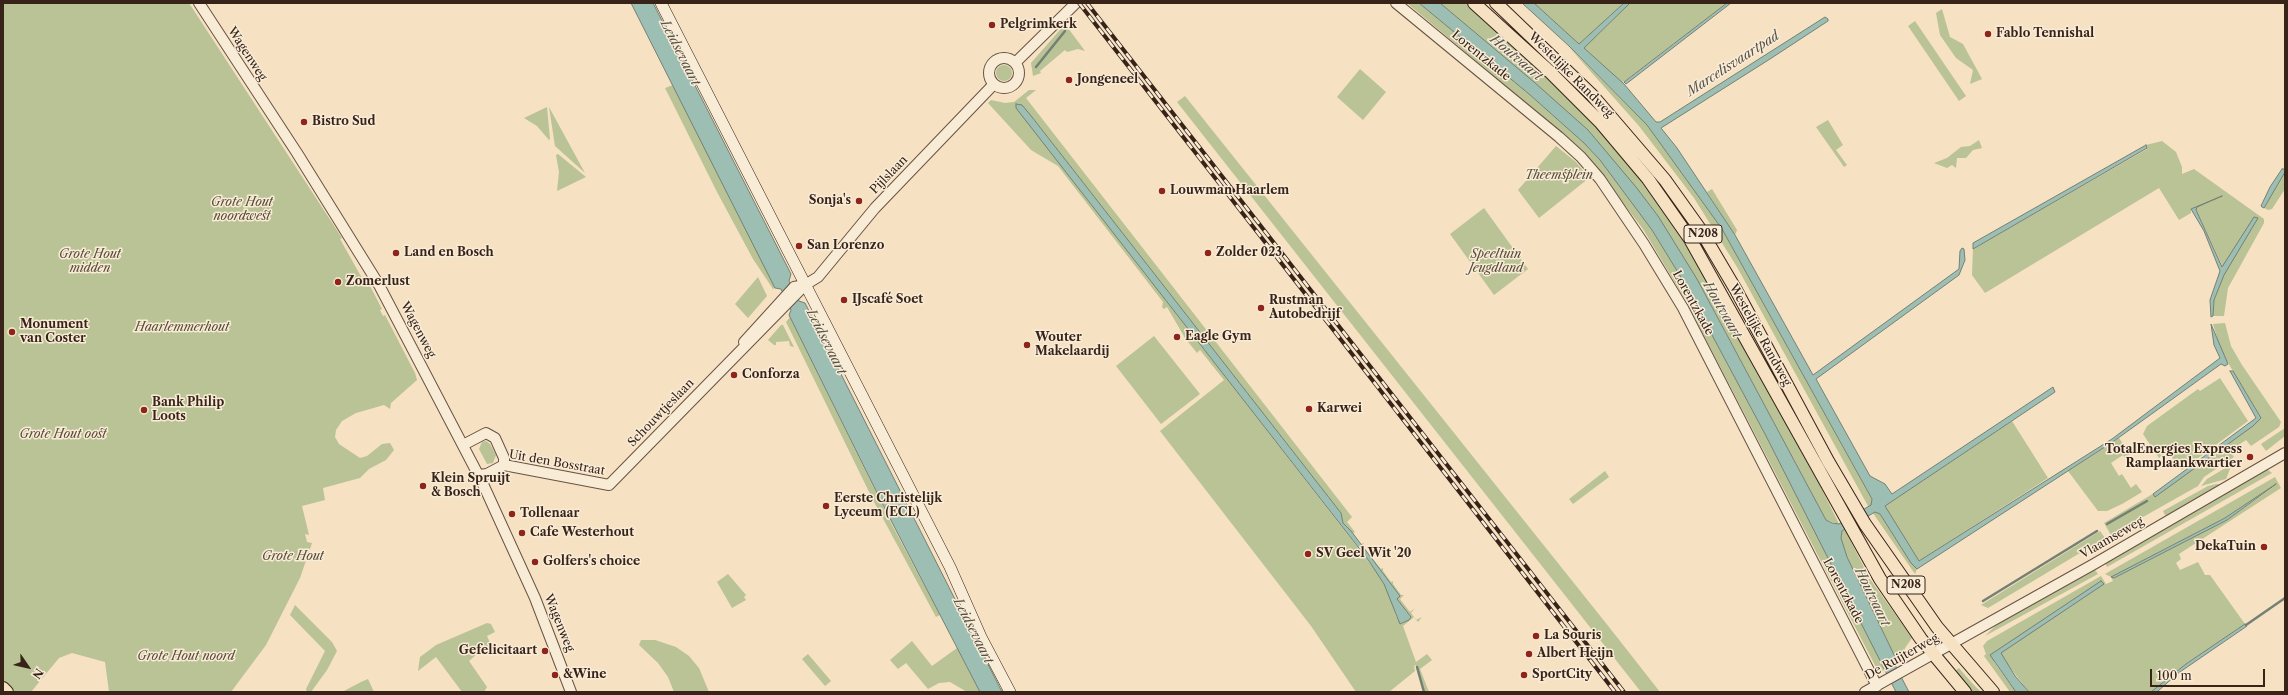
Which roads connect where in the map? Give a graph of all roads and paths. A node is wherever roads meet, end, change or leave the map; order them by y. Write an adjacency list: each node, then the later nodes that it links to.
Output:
1 (199, 3): 11 (street, Wagenweg)
2 (660, 3): 9 (main road)
3 (1076, 3): 7 (street)
4 (1396, 3): 18 (street, Lorentzkade)
5 (1474, 3): 17 (main road, Westelijke Randweg / N208)
6 (1496, 3): 16 (main road, Westelijke Randweg / N208)
7 (1016, 62): 8 (street); 8 (street)
8 (994, 84): 9 (street, Pijlslaan)
9 (800, 287): 10 (street, Pijlslaan); 22 (main road)
10 (784, 302): 15 (street, Schouwtjeslaan)
11 (463, 445): 13 (street); 14 (street, Wagenweg)
12 (2285, 453): 16 (street, Vlaamseweg)
13 (504, 465): 14 (street, Uit den Bosstraat); 15 (street, Uit den Bosstraat)
14 (479, 475): 21 (street, Wagenweg)
15 (609, 485)
16 (1951, 644): 17 (street, De Ruijterweg); 25 (main road, Westelijke Randweg / N208)
17 (1934, 655): 18 (street, De Ruijterweg); 24 (main road, Westelijke Randweg / N208)
18 (1877, 686): 23 (street, De Ruijterweg)
19 (3, 688): 20 (main road)
20 (6, 692)
21 (571, 692)
22 (1010, 692)
23 (1865, 692)
24 (1965, 692)
25 (1993, 692)

